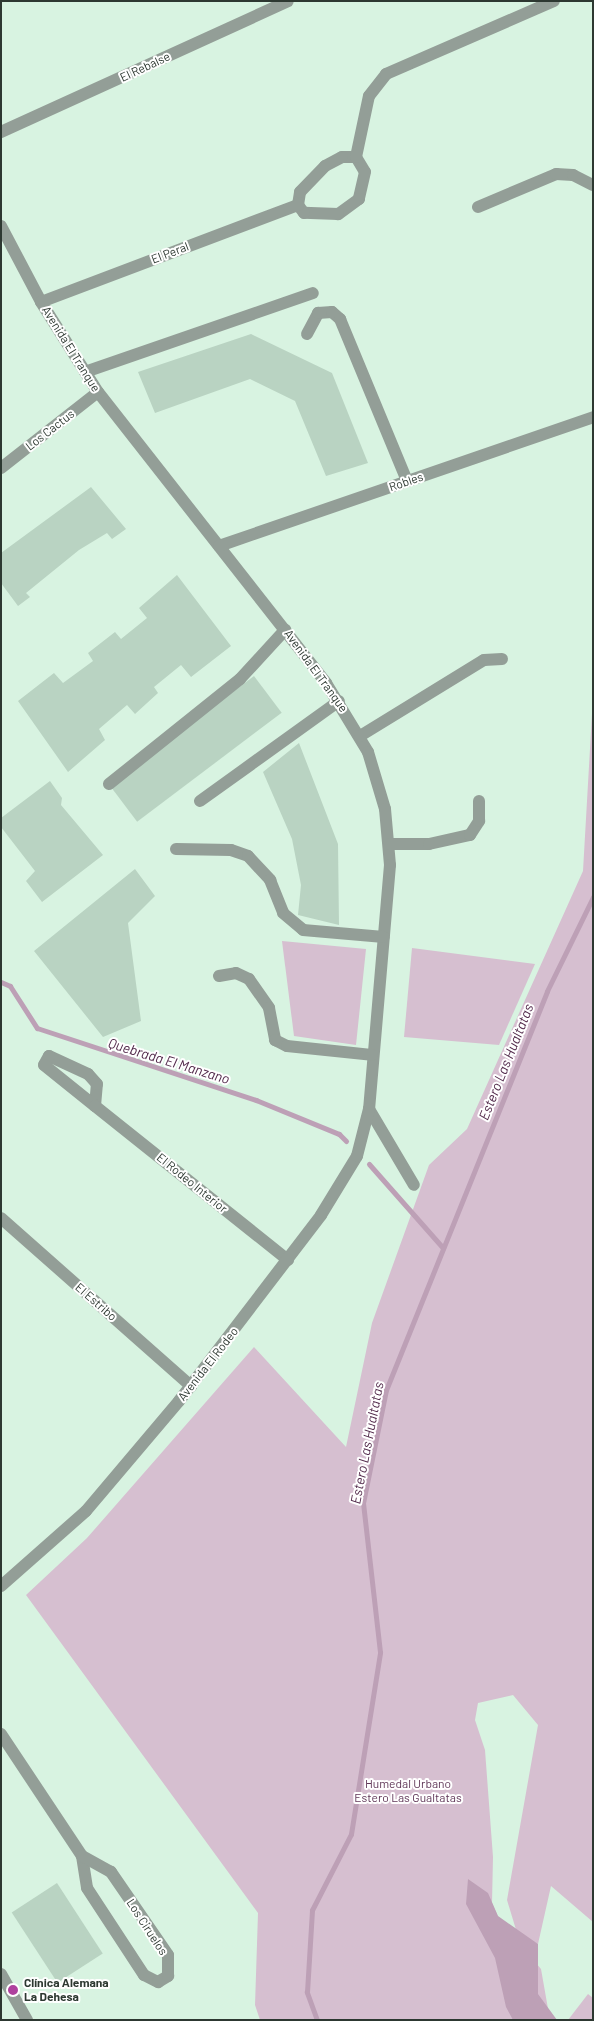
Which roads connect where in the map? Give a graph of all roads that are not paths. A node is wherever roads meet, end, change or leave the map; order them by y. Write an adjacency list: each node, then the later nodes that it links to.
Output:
1 (554, 1): 4 (street)
2 (282, 2): 3 (street, El Rebalse)
3 (1, 132)
4 (356, 156): 6 (street); 6 (street)
5 (593, 185): 7 (street)
6 (298, 205): 10 (street, El Peral)
7 (478, 207)
8 (1, 226): 10 (street, Avenida El Tranque)
9 (313, 293): 12 (street)
10 (41, 302): 12 (street, Avenida El Tranque)
11 (307, 334): 16 (street)
12 (85, 372): 13 (street, Avenida El Tranque)
13 (98, 392): 15 (street, Los Cactus); 17 (street, Avenida El Tranque)
14 (593, 417): 16 (street, Robles)
15 (1, 468)
16 (407, 481): 17 (street, Robles)
17 (219, 546): 18 (street, Avenida El Tranque)
18 (285, 630): 20 (street, Avenida El Tranque); 22 (street)
19 (502, 660): 21 (street)
20 (338, 701): 21 (street, Avenida El Tranque); 23 (street)
21 (360, 736): 25 (street, Avenida El Tranque)
22 (109, 784)
23 (200, 801)
24 (479, 801): 25 (street)
25 (389, 844): 27 (street, Avenida El Tranque)
26 (176, 849): 27 (street)
27 (384, 937): 29 (street, Avenida El Tranque)
28 (219, 976): 29 (street)
29 (372, 1055): 31 (street, Avenida El Tranque)
30 (95, 1106): 34 (street, El Rodeo Interior)
31 (369, 1109): 32 (street); 34 (street, Avenida El Rodeo)
32 (414, 1185)
33 (1, 1218): 35 (street, El Estribo)
34 (288, 1260): 35 (street, Avenida El Rodeo)
35 (191, 1386): 36 (street, Avenida El Rodeo)
36 (1, 1586)
37 (1, 1734): 38 (street, Los Ciruelos)
38 (82, 1856): 38 (street, Los Ciruelos)
39 (1, 1974): 40 (street)
40 (27, 2020)

